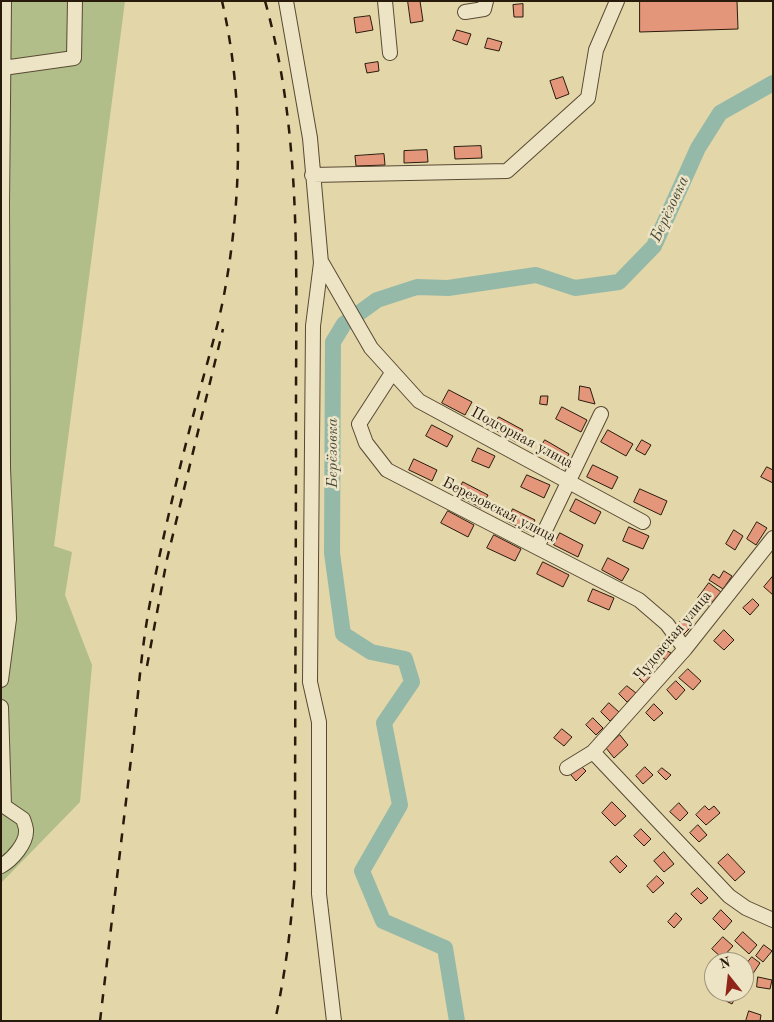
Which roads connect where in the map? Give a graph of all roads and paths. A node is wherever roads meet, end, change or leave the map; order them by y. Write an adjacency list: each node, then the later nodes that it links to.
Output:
1 (4, 1): 9 (street)
2 (74, 1): 9 (street)
3 (286, 1): 10 (street)
4 (385, 1): 8 (street)
5 (486, 1): 7 (street)
6 (617, 1): 10 (street)
7 (465, 12)
8 (390, 53)
9 (3, 68): 11 (street)
10 (312, 174): 12 (street)
11 (2, 204): 20 (street)
12 (322, 263): 13 (street, Подгорная улица); 26 (street)
13 (392, 373): 15 (street, Подгорная улица); 18 (street, Березовская улица)
14 (601, 414): 15 (street)
15 (567, 480): 16 (street, Подгорная улица); 18 (street)
16 (643, 522)
17 (773, 538): 19 (street, Чудовская улица)
18 (537, 547): 19 (street, Березовская улица)
19 (684, 649): 22 (street, Чудовская улица)
20 (1, 680)
21 (1, 707): 24 (street)
22 (593, 752): 23 (street, Чудовская улица); 25 (street)
23 (566, 768)
24 (1, 866)
25 (773, 920)
26 (334, 1021)

